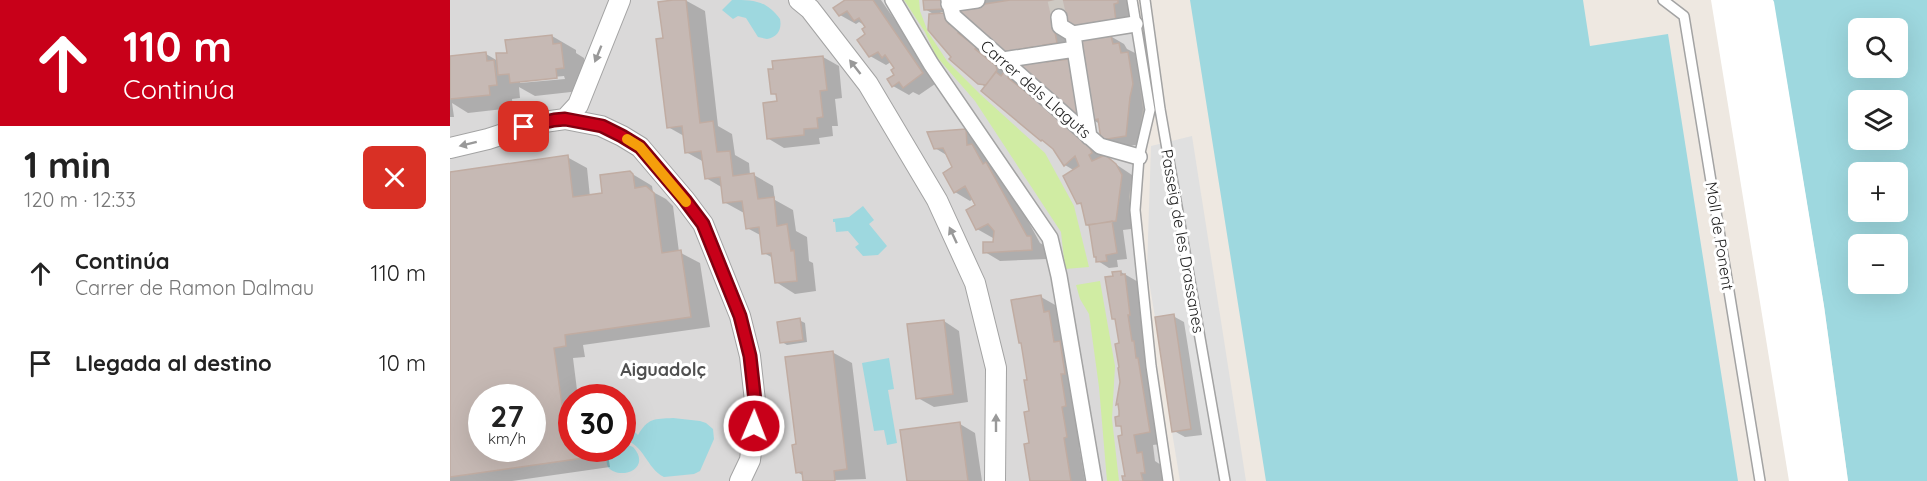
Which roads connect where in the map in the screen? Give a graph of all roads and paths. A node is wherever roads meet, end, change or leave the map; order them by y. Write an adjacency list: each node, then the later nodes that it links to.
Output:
1 (620, 0): 14 (street, one-way to 14)
2 (799, 0): 19 (street, one-way to 2)
3 (893, 0): 20 (street)
4 (977, 0): 8 (street)
5 (1132, 0): 10 (lane, Passeig de les Drassanes)
6 (1145, 0): 22 (lane, Passeig de les Drassanes)
7 (1663, 0): 23 (lane, Moll de Ponent)
8 (949, 2): 13 (street, Carrer dels Llaguts)
9 (1059, 17): 11 (street)
10 (1135, 24): 11 (street); 17 (lane, Passeig de les Drassanes)
11 (1073, 34): 12 (street)
12 (1076, 49): 13 (street); 15 (street)
13 (1002, 60): 15 (street, Carrer dels Llaguts)
14 (565, 119): 16 (street, one-way to 16); 18 (street)
15 (1089, 137): 17 (street, Carrer dels Llaguts)
16 (450, 148)
17 (1139, 157): 21 (lane, Passeig de les Drassanes)
18 (740, 481)
19 (995, 481)
20 (1094, 481)
21 (1168, 481)
22 (1225, 481)
23 (1760, 481)

